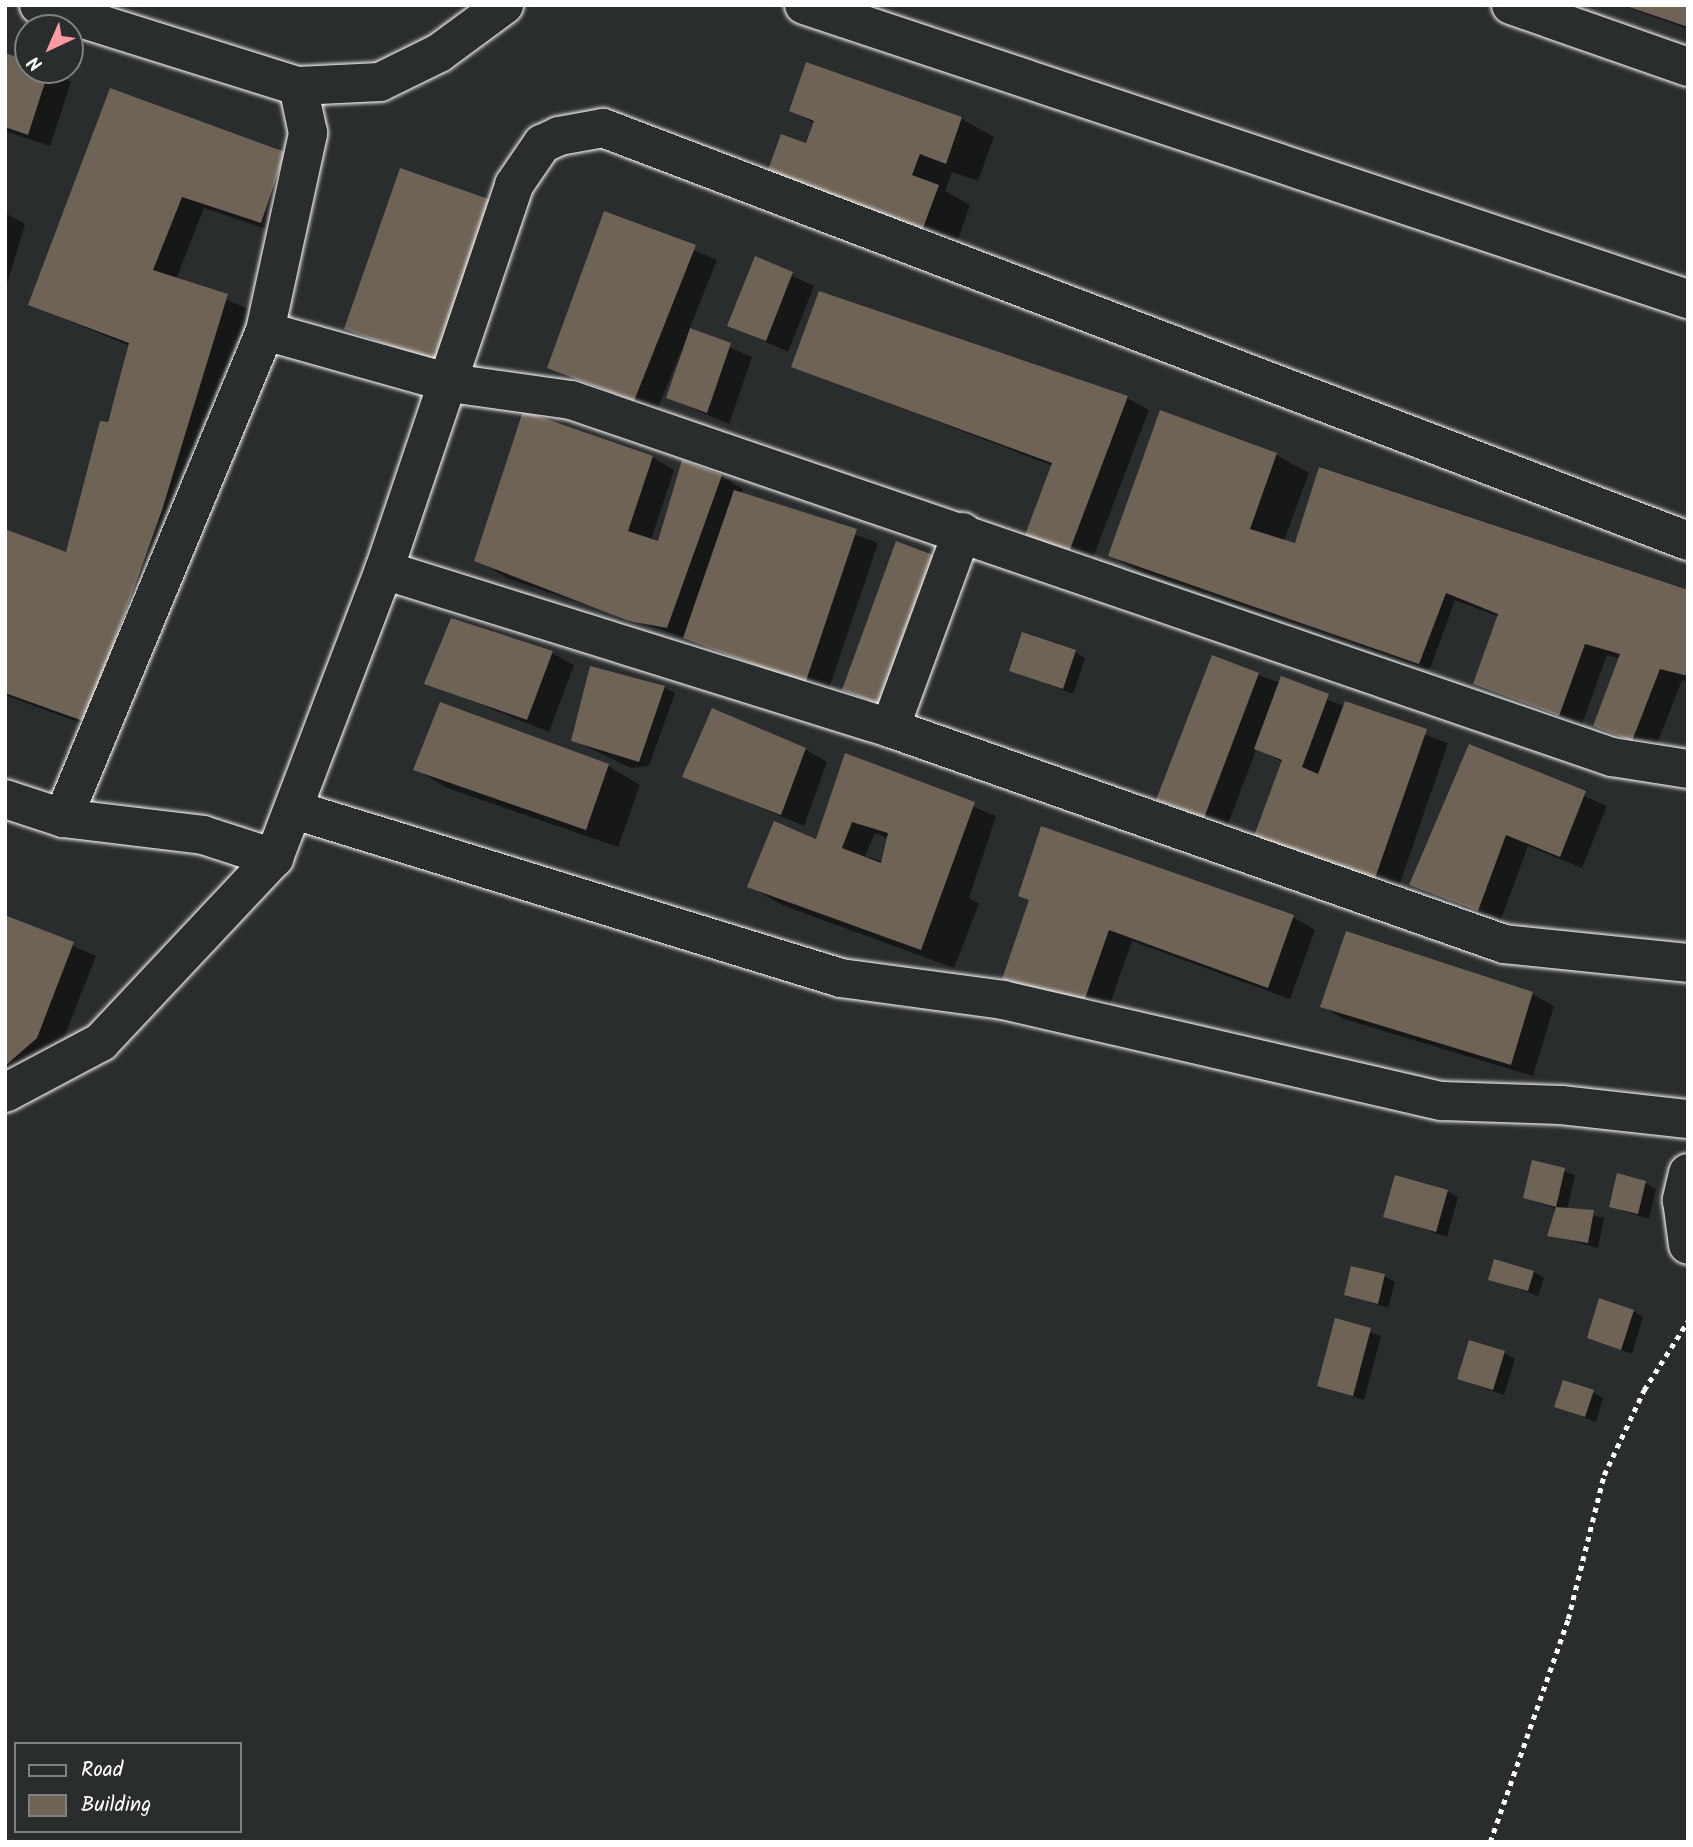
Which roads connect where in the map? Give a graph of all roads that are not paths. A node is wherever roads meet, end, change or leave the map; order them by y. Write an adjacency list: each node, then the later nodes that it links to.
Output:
1 (39, 5): 6 (street)
2 (504, 5): 6 (street)
3 (804, 5): 7 (street)
4 (1511, 5): 5 (street)
5 (1688, 67)
6 (298, 86): 8 (street)
7 (1688, 299)
8 (265, 331): 9 (street); 17 (street)
9 (450, 383): 10 (street); 11 (street); 12 (street)
10 (962, 531): 13 (street); 14 (street)
11 (1688, 541)
12 (384, 570): 13 (street); 16 (street)
13 (890, 728): 19 (street)
14 (1688, 769)
15 (5, 799): 17 (street)
16 (298, 811): 18 (street); 21 (street)
17 (63, 818): 18 (street)
18 (274, 858): 20 (street)
19 (1688, 963)
20 (5, 1093)
21 (1688, 1119)
22 (1688, 1173): 23 (street)
23 (1688, 1245)

